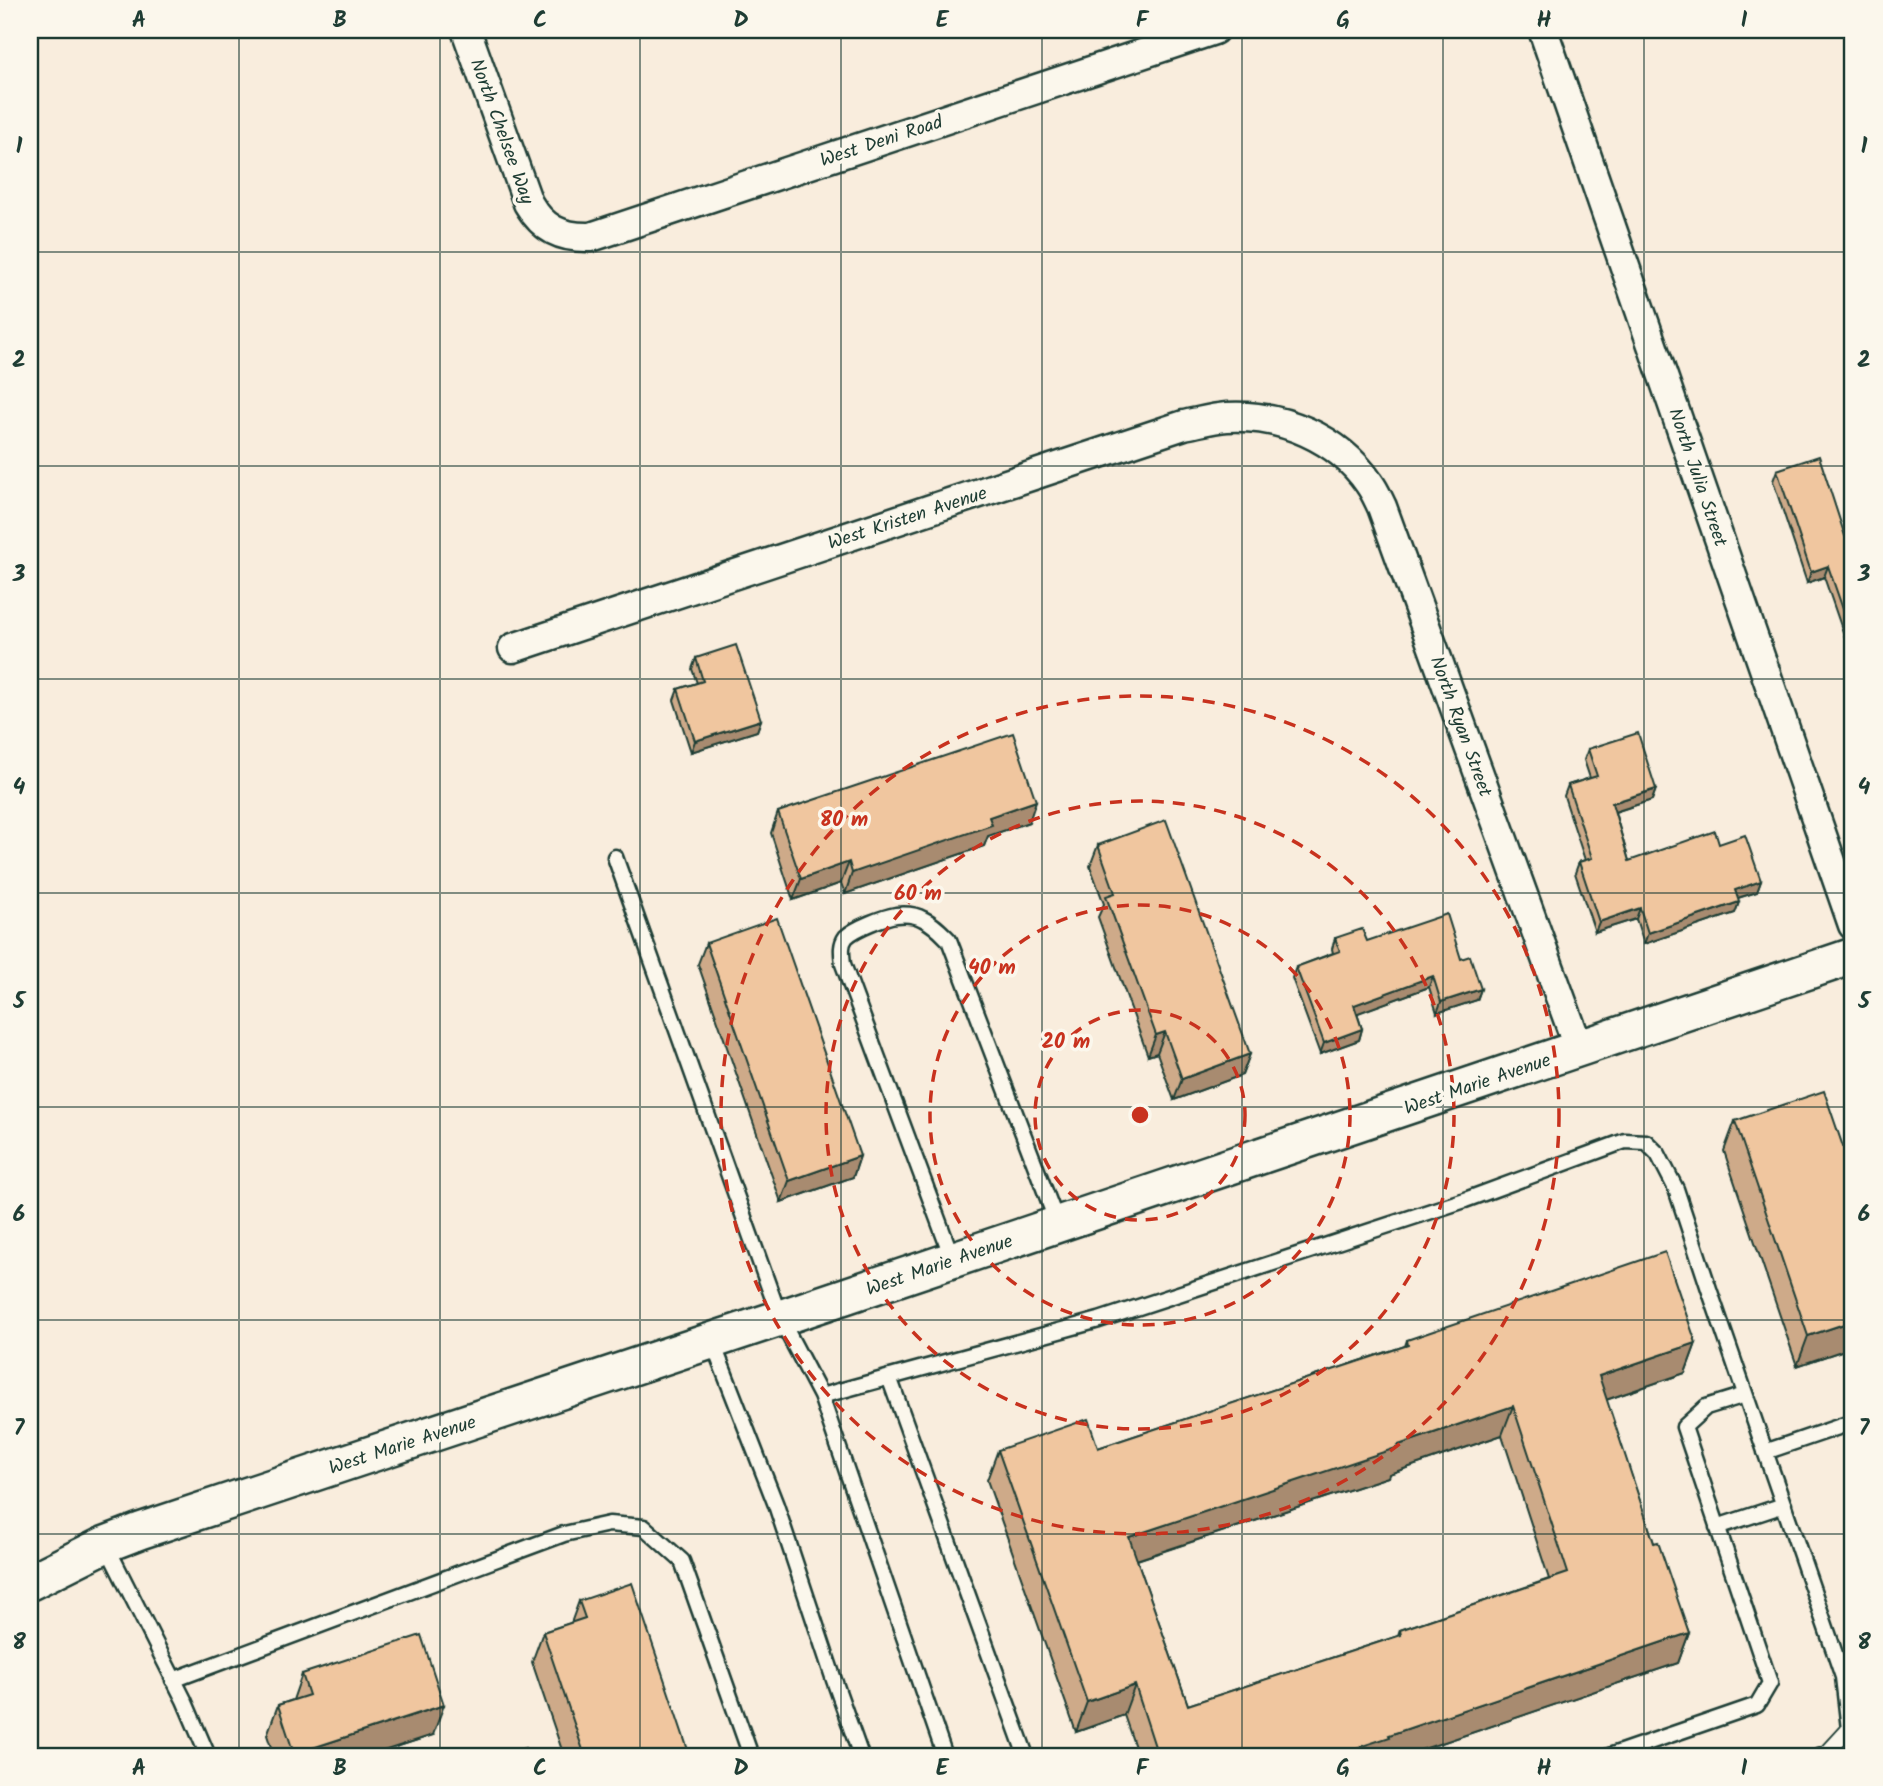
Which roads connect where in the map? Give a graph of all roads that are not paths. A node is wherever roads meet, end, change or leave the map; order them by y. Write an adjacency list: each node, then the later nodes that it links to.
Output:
1 (466, 30): 4 (street, North Chelsee Way)
2 (1214, 30): 4 (street, West Deni Road)
3 (1543, 30): 8 (street, North Julia Street)
4 (548, 227)
5 (1305, 430): 6 (street, West Kristen Avenue); 10 (street, North Ryan Street)
6 (513, 648)
7 (615, 857): 13 (lane)
8 (1853, 925)
9 (1853, 956): 10 (street, West Marie Avenue)
10 (1579, 1049): 11 (street, West Marie Avenue)
11 (1058, 1225): 12 (street, West Marie Avenue); 12 (lane)
12 (953, 1260): 13 (street, West Marie Avenue)
13 (780, 1318): 14 (street, West Marie Avenue); 17 (lane)
14 (712, 1341): 22 (street, West Marie Avenue); 27 (lane)
15 (889, 1377): 16 (lane); 17 (lane); 29 (lane)
16 (1745, 1395): 19 (lane); 21 (lane)
17 (821, 1396): 28 (lane)
18 (1853, 1422): 19 (lane)
19 (1765, 1452): 20 (lane)
20 (1784, 1505): 21 (lane); 31 (lane)
21 (1717, 1527): 30 (lane)
22 (106, 1544): 23 (street, West Marie Avenue); 24 (lane)
23 (30, 1582)
24 (173, 1680): 25 (lane); 26 (lane)
25 (208, 1756)
26 (751, 1756)
27 (861, 1756)
28 (945, 1756)
29 (1027, 1756)
30 (1609, 1756)
31 (1819, 1756)

